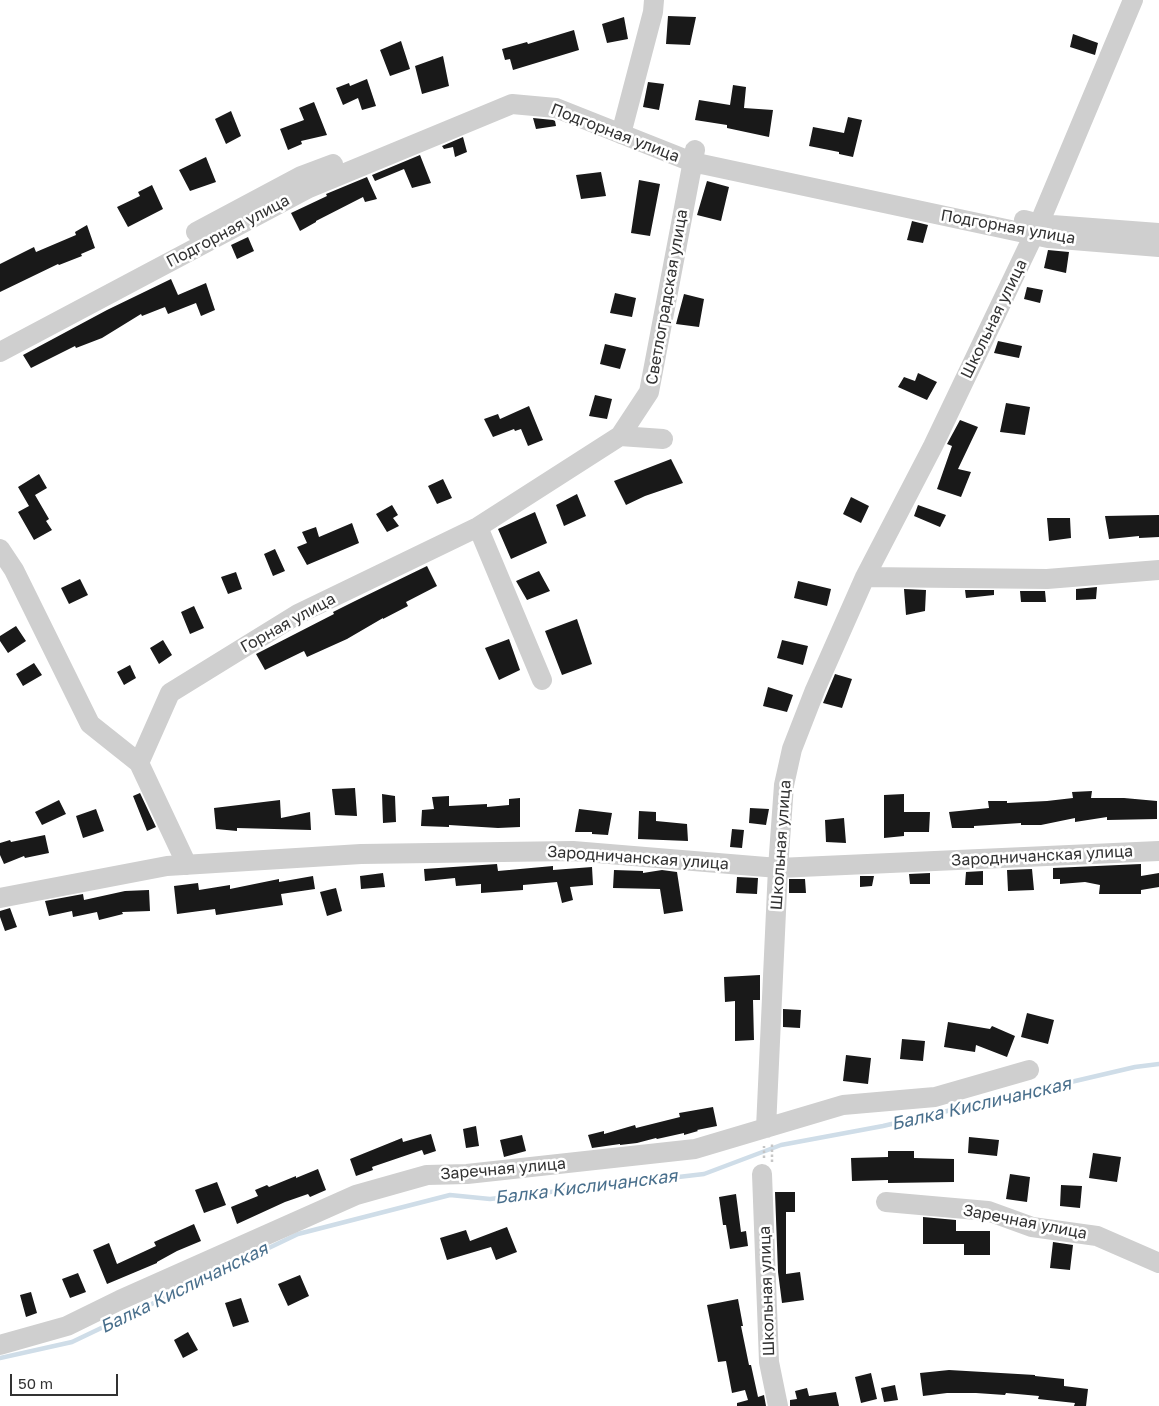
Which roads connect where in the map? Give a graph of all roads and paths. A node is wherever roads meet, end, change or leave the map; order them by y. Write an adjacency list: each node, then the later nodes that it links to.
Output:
1 (654, 0): 3 (street)
2 (1132, 0): 5 (street, Школьная улица)
3 (622, 129): 4 (street, Подгорная улица); 8 (street); 9 (street, Подгорная улица)
4 (694, 156): 5 (street, Подгорная улица); 10 (street, Светлоградская улица)
5 (1037, 229): 6 (street, Подгорная улица); 7 (street, Подгорная улица); 15 (street, Школьная улица)
6 (1159, 233)
7 (1159, 248)
8 (0, 337)
9 (0, 352)
10 (620, 436): 11 (street); 12 (street, Светлоградская улица)
11 (663, 439)
12 (486, 522): 16 (street); 17 (street, Горная улица)
13 (0, 549): 17 (street)
14 (1159, 570): 15 (street)
15 (865, 577): 20 (street, Школьная улица)
16 (542, 680)
17 (139, 763): 19 (street)
18 (1159, 851): 20 (street, Зародничанская улица)
19 (186, 865): 20 (street, Зародничанская улица); 21 (street, Зародничанская улица)
20 (778, 868): 23 (street, Школьная улица)
21 (0, 898)
22 (1029, 1070): 23 (street, Заречная улица)
23 (767, 1128): 24 (path); 24 (path); 27 (street, Заречная улица)
24 (762, 1176): 28 (street, Школьная улица)
25 (886, 1202): 26 (street, Заречная улица)
26 (1159, 1263)
27 (0, 1345)
28 (778, 1406)

